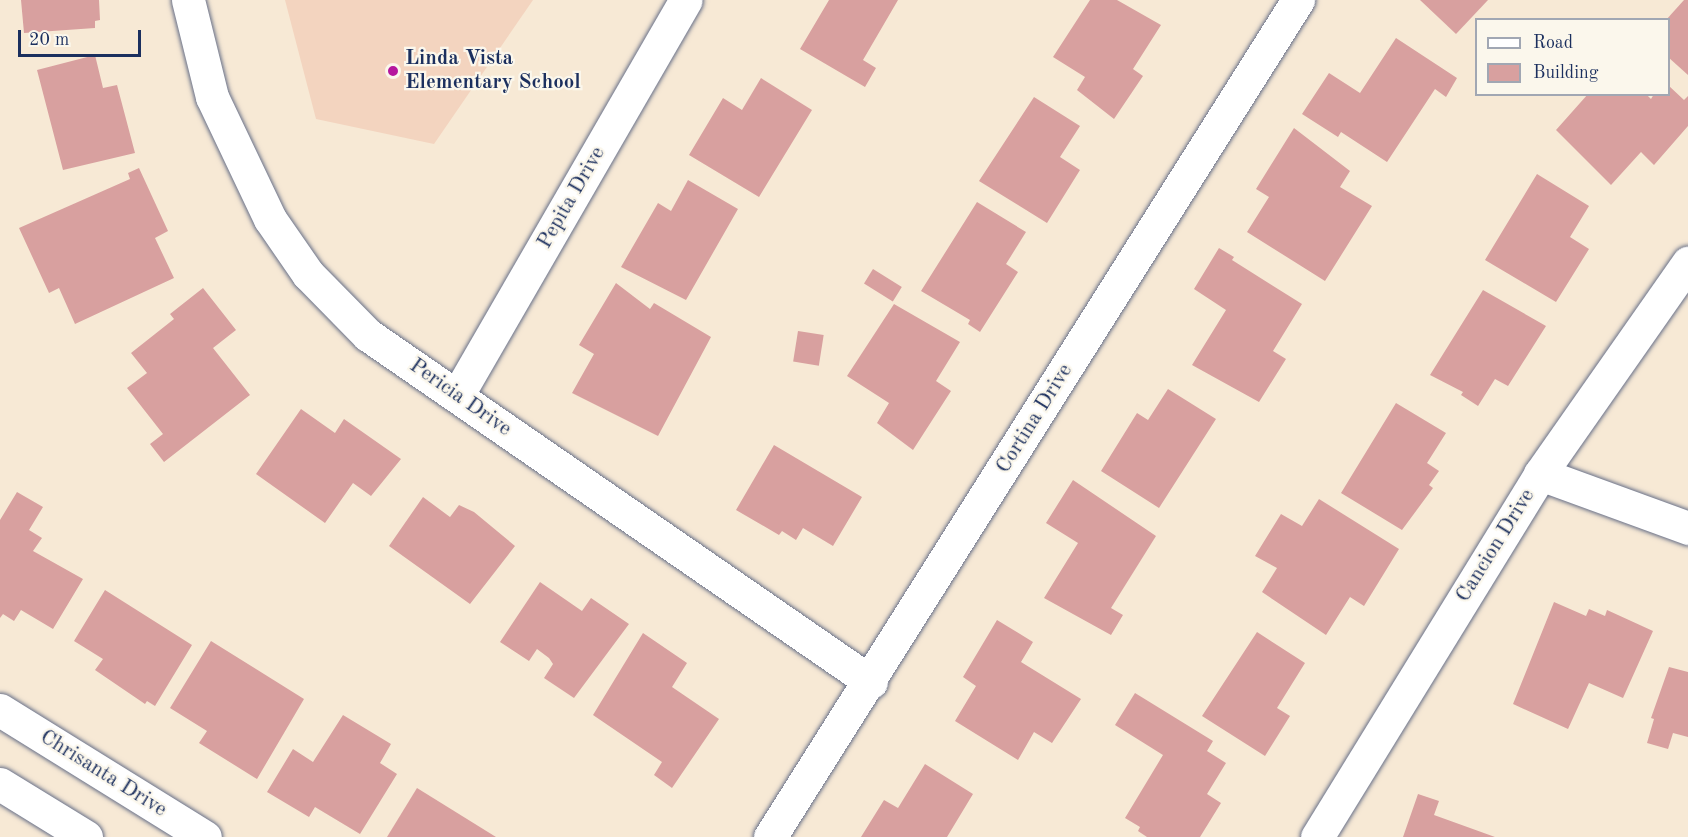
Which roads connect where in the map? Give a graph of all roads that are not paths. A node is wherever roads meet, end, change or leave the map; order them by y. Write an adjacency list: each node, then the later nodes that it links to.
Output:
1 (188, 0): 5 (street, Pericia Drive)
2 (686, 0): 5 (street, Pepita Drive)
3 (1298, 0): 8 (street, Cortina Drive)
4 (1688, 263): 6 (street, Cancion Drive)
5 (458, 396): 8 (street, Pericia Drive)
6 (1540, 474): 7 (street); 14 (street, Cancion Drive)
7 (1688, 528)
8 (870, 682): 13 (street, Cortina Drive)
9 (0, 710): 12 (street, Chrisanta Drive)
10 (0, 784): 11 (street)
11 (86, 837)
12 (205, 837)
13 (770, 837)
14 (1317, 837)

